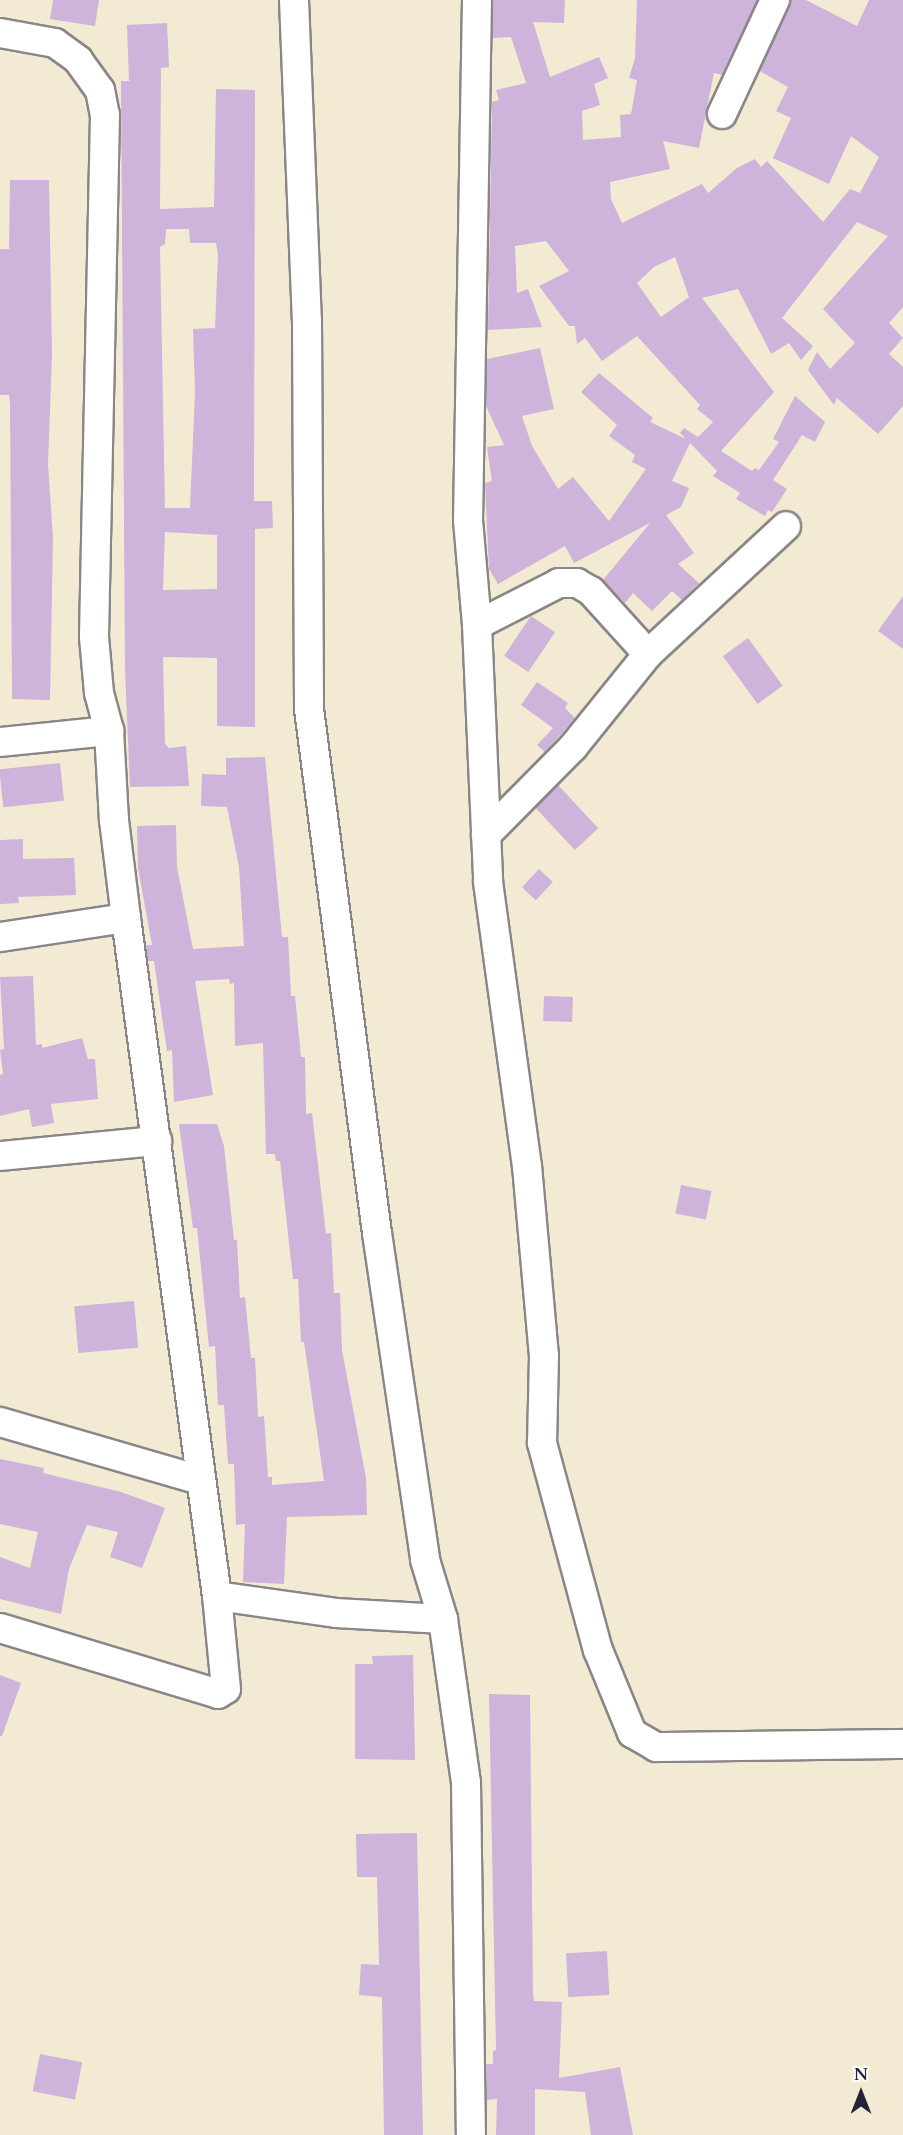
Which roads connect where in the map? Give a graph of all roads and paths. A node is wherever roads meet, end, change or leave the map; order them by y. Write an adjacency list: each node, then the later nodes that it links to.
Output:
1 (294, 0): 19 (street)
2 (477, 0): 7 (street)
3 (775, 0): 5 (street)
4 (0, 33): 9 (street)
5 (722, 114)
6 (786, 526): 8 (street)
7 (477, 625): 8 (street); 11 (street)
8 (648, 654): 11 (street)
9 (109, 730): 10 (street); 12 (street)
10 (0, 742)
11 (486, 835): 21 (street)
12 (126, 918): 13 (street); 14 (street)
13 (0, 937)
14 (157, 1141): 15 (street); 17 (street)
15 (0, 1156)
16 (0, 1422): 17 (street)
17 (199, 1480): 18 (street)
18 (217, 1596): 19 (street); 20 (street)
19 (443, 1619): 22 (street)
20 (0, 1628)
21 (903, 1744)
22 (471, 2135)

